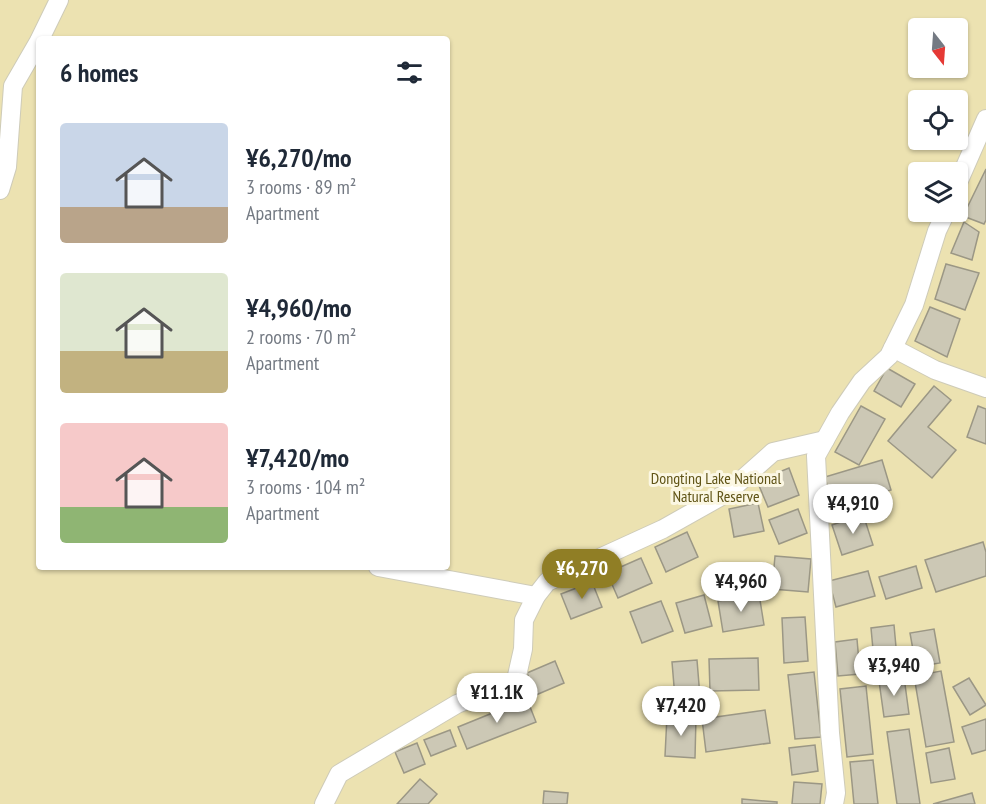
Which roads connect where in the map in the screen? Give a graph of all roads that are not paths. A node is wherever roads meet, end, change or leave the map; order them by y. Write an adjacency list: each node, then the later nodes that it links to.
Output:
1 (59, 0): 2 (street)
2 (41, 36)
3 (36, 45): 6 (street)
4 (986, 119): 5 (street)
5 (967, 162)
6 (0, 190)
7 (941, 222): 8 (street)
8 (893, 348): 9 (street); 10 (street)
9 (986, 388)
10 (825, 440): 12 (street); 14 (street)
11 (394, 570): 12 (street)
12 (536, 596): 13 (street)
13 (324, 804)
14 (834, 804)

